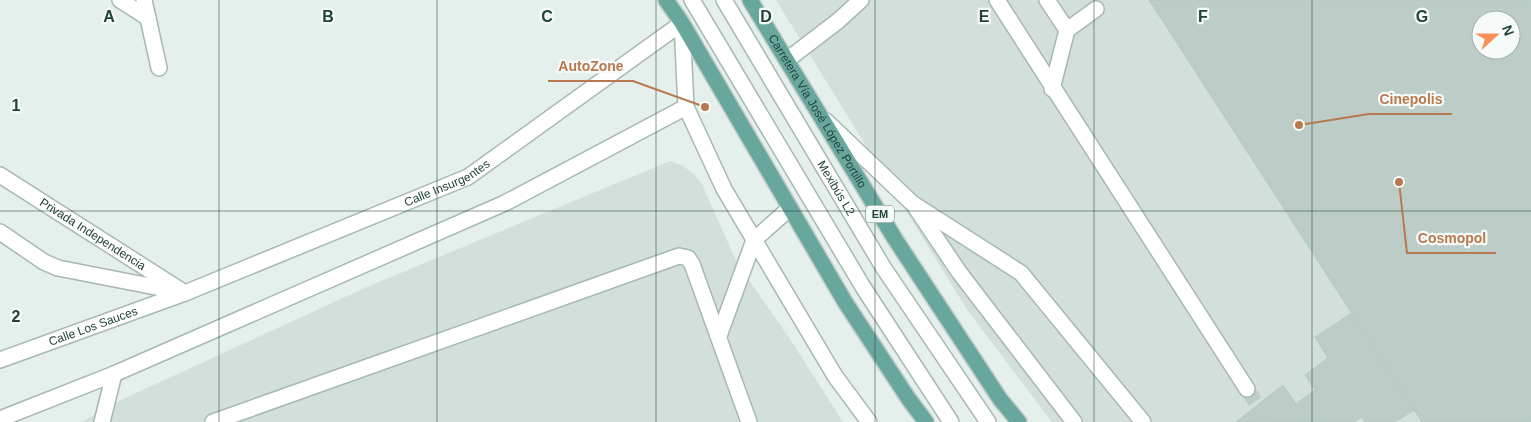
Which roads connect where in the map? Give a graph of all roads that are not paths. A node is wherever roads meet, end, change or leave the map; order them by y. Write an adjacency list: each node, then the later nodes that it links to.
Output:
1 (120, 0): 11 (street)
2 (144, 0): 11 (street)
3 (666, 0): 12 (main road)
4 (692, 0): 35 (street)
5 (724, 0): 36 (street, Mexibús L2)
6 (750, 0): 14 (main road, Carretera Vía José López Portillo / EM)
7 (861, 0): 14 (street)
8 (997, 0): 16 (street)
9 (1047, 0): 13 (street)
10 (1096, 9): 13 (street)
11 (148, 18): 15 (street)
12 (682, 23): 17 (street); 21 (main road); 24 (street, Calle Insurgentes)
13 (1067, 30): 16 (street)
14 (787, 60): 18 (main road, Carretera Vía José López Portillo / EM)
15 (158, 68)
16 (1052, 89): 28 (street)
17 (686, 107): 23 (street); 27 (street)
18 (819, 114): 20 (street); 37 (main road, Carretera Vía José López Portillo / EM)
19 (0, 175): 24 (street, Privada Independencia)
20 (912, 203): 38 (street); 39 (street)
21 (790, 208): 23 (street); 34 (main road)
22 (0, 232): 24 (street)
23 (754, 240): 25 (street); 33 (street)
24 (185, 293): 26 (street, Calle Los Sauces)
25 (719, 336): 31 (street); 32 (street)
26 (0, 360)
27 (114, 374): 29 (street); 30 (street)
28 (1247, 389)
29 (0, 419)
30 (102, 422)
31 (213, 422)
32 (749, 422)
33 (869, 422)
34 (926, 422)
35 (951, 422)
36 (988, 422)
37 (1019, 422)
38 (1074, 422)
39 (1143, 422)

